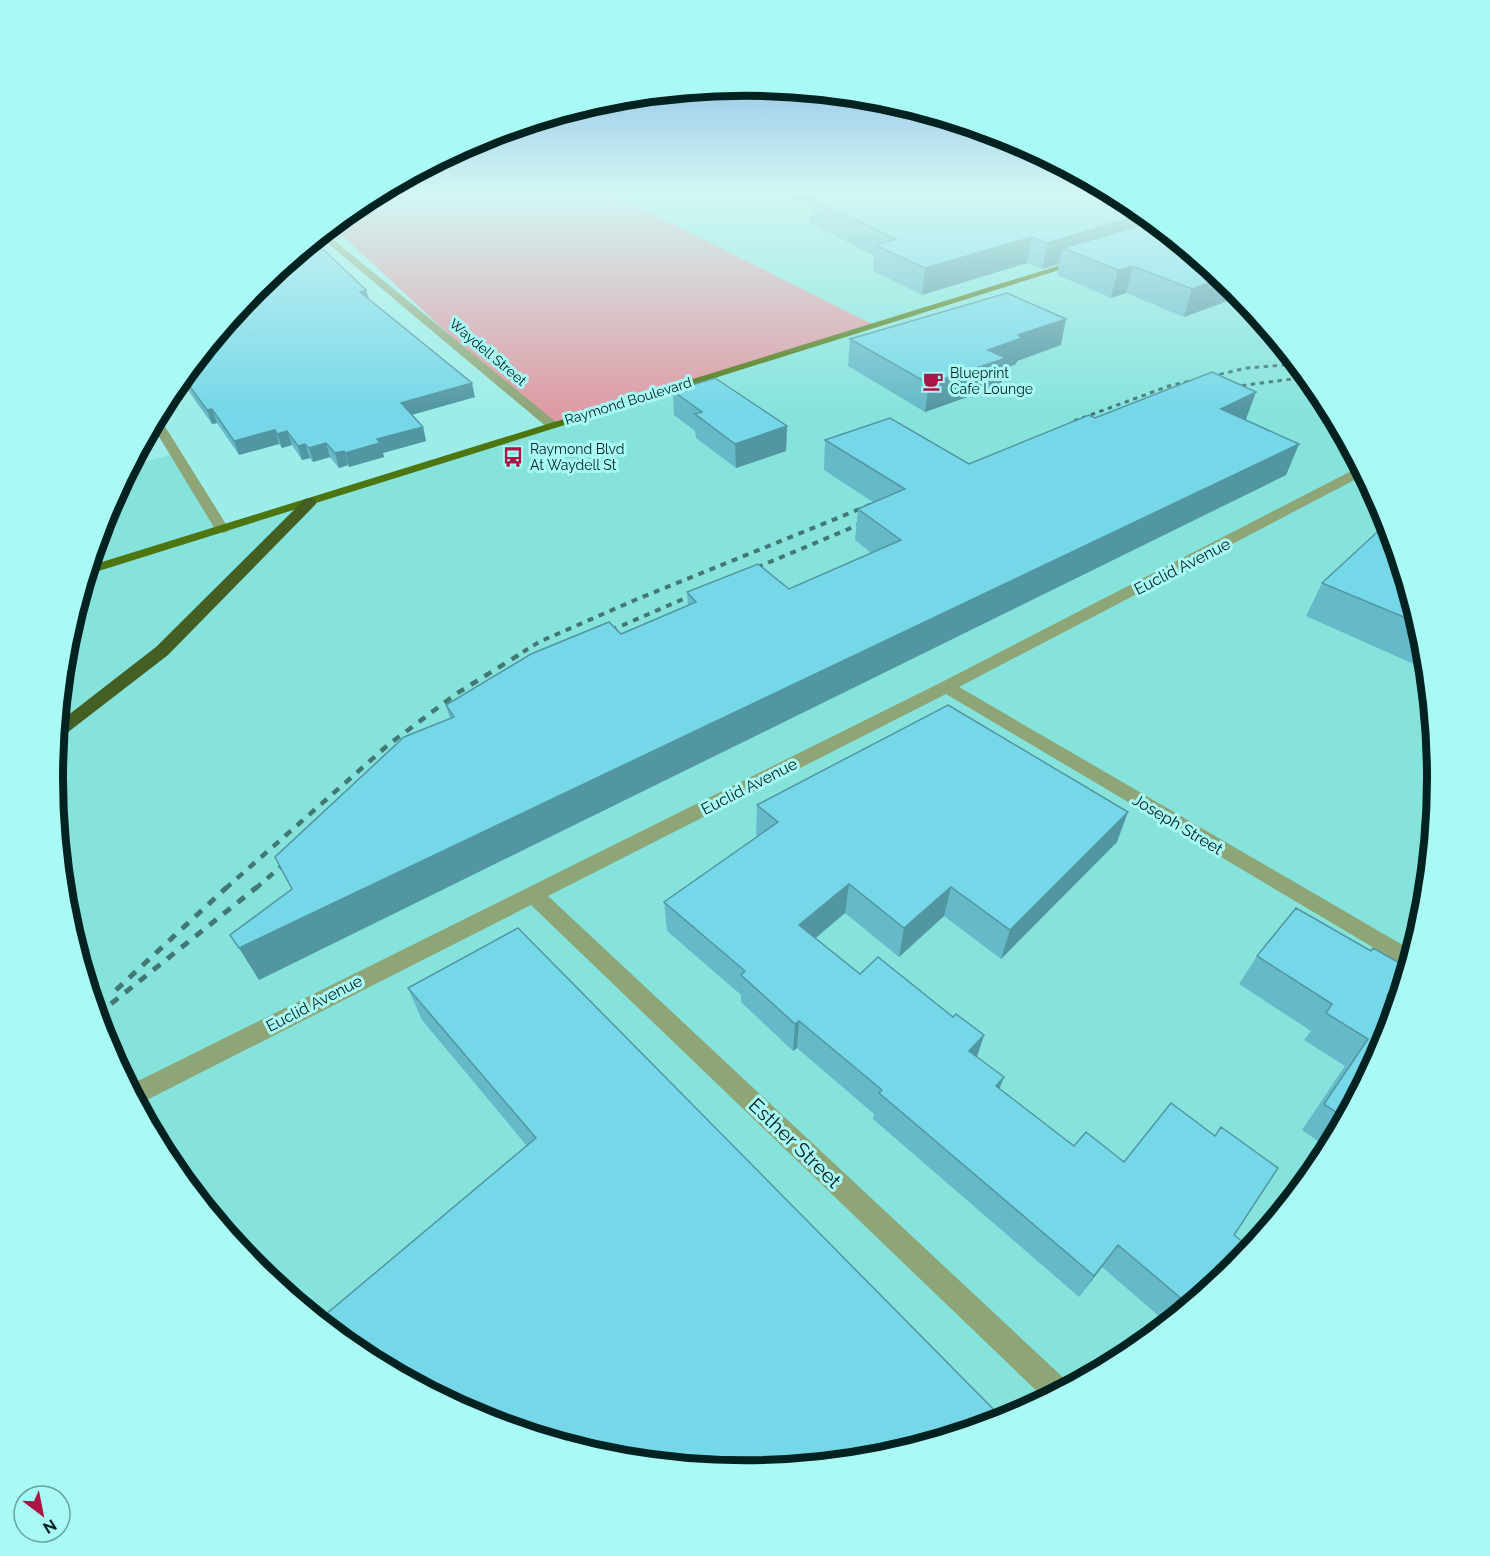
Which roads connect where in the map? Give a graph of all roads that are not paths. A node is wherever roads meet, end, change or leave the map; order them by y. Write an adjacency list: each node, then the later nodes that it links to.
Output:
1 (359, 266): 3 (street, Waydell Street)
2 (1068, 266): 3 (main road, Raymond Boulevard)
3 (552, 425): 6 (main road, Raymond Boulevard)
4 (160, 428): 7 (street)
5 (1356, 474): 9 (street, Euclid Avenue)
6 (310, 502): 7 (main road, Raymond Boulevard); 10 (highway)
7 (222, 529): 8 (main road, Raymond Boulevard)
8 (96, 568)
9 (946, 687): 11 (street, Euclid Avenue); 12 (street, Joseph Street)
10 (65, 726)
11 (533, 894): 13 (street, Euclid Avenue); 14 (street, Esther Street)
12 (1404, 956)
13 (139, 1092)
14 (1053, 1387)

